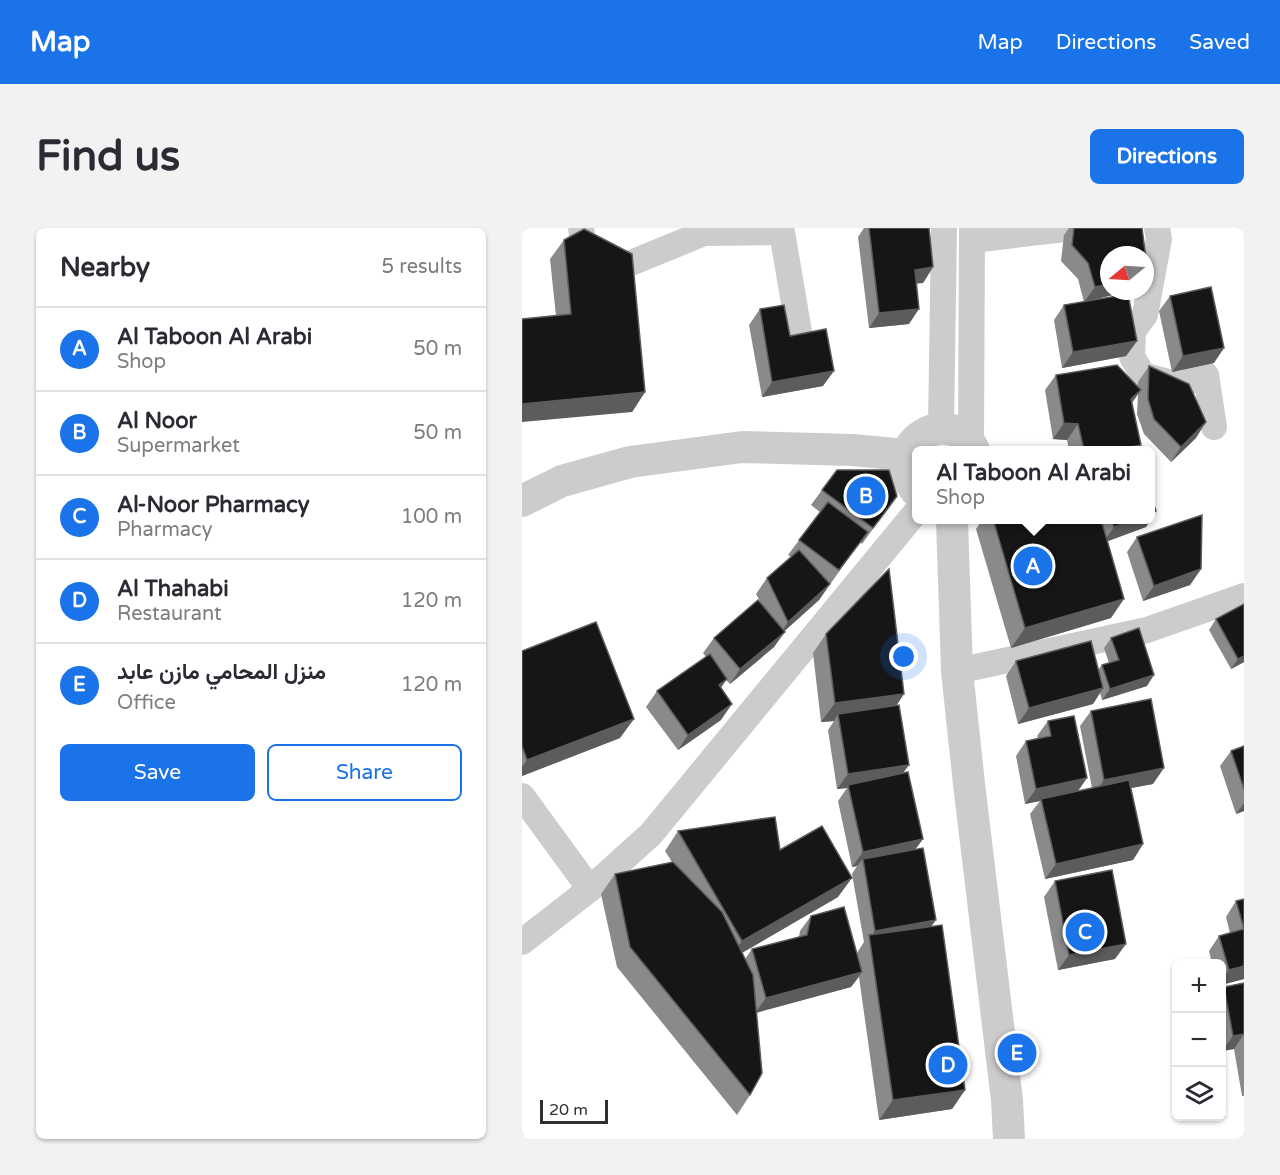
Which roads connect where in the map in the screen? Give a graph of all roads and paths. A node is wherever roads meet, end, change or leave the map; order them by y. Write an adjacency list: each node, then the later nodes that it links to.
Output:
1 (581, 228): 6 (street)
2 (944, 228): 8 (street)
3 (1073, 228): 5 (street)
4 (1158, 228): 7 (street)
5 (972, 234): 10 (street)
6 (800, 338)
7 (1214, 427)
8 (942, 429): 9 (street); 11 (street)
9 (972, 446)
10 (973, 446)
11 (906, 455): 12 (street); 13 (street)
12 (912, 486)
13 (522, 501)
14 (912, 517): 19 (street)
15 (952, 524): 17 (street)
16 (1244, 596): 17 (street)
17 (957, 670): 21 (street)
18 (522, 796): 19 (street)
19 (590, 889): 20 (street)
20 (522, 942)
21 (1009, 1139)

